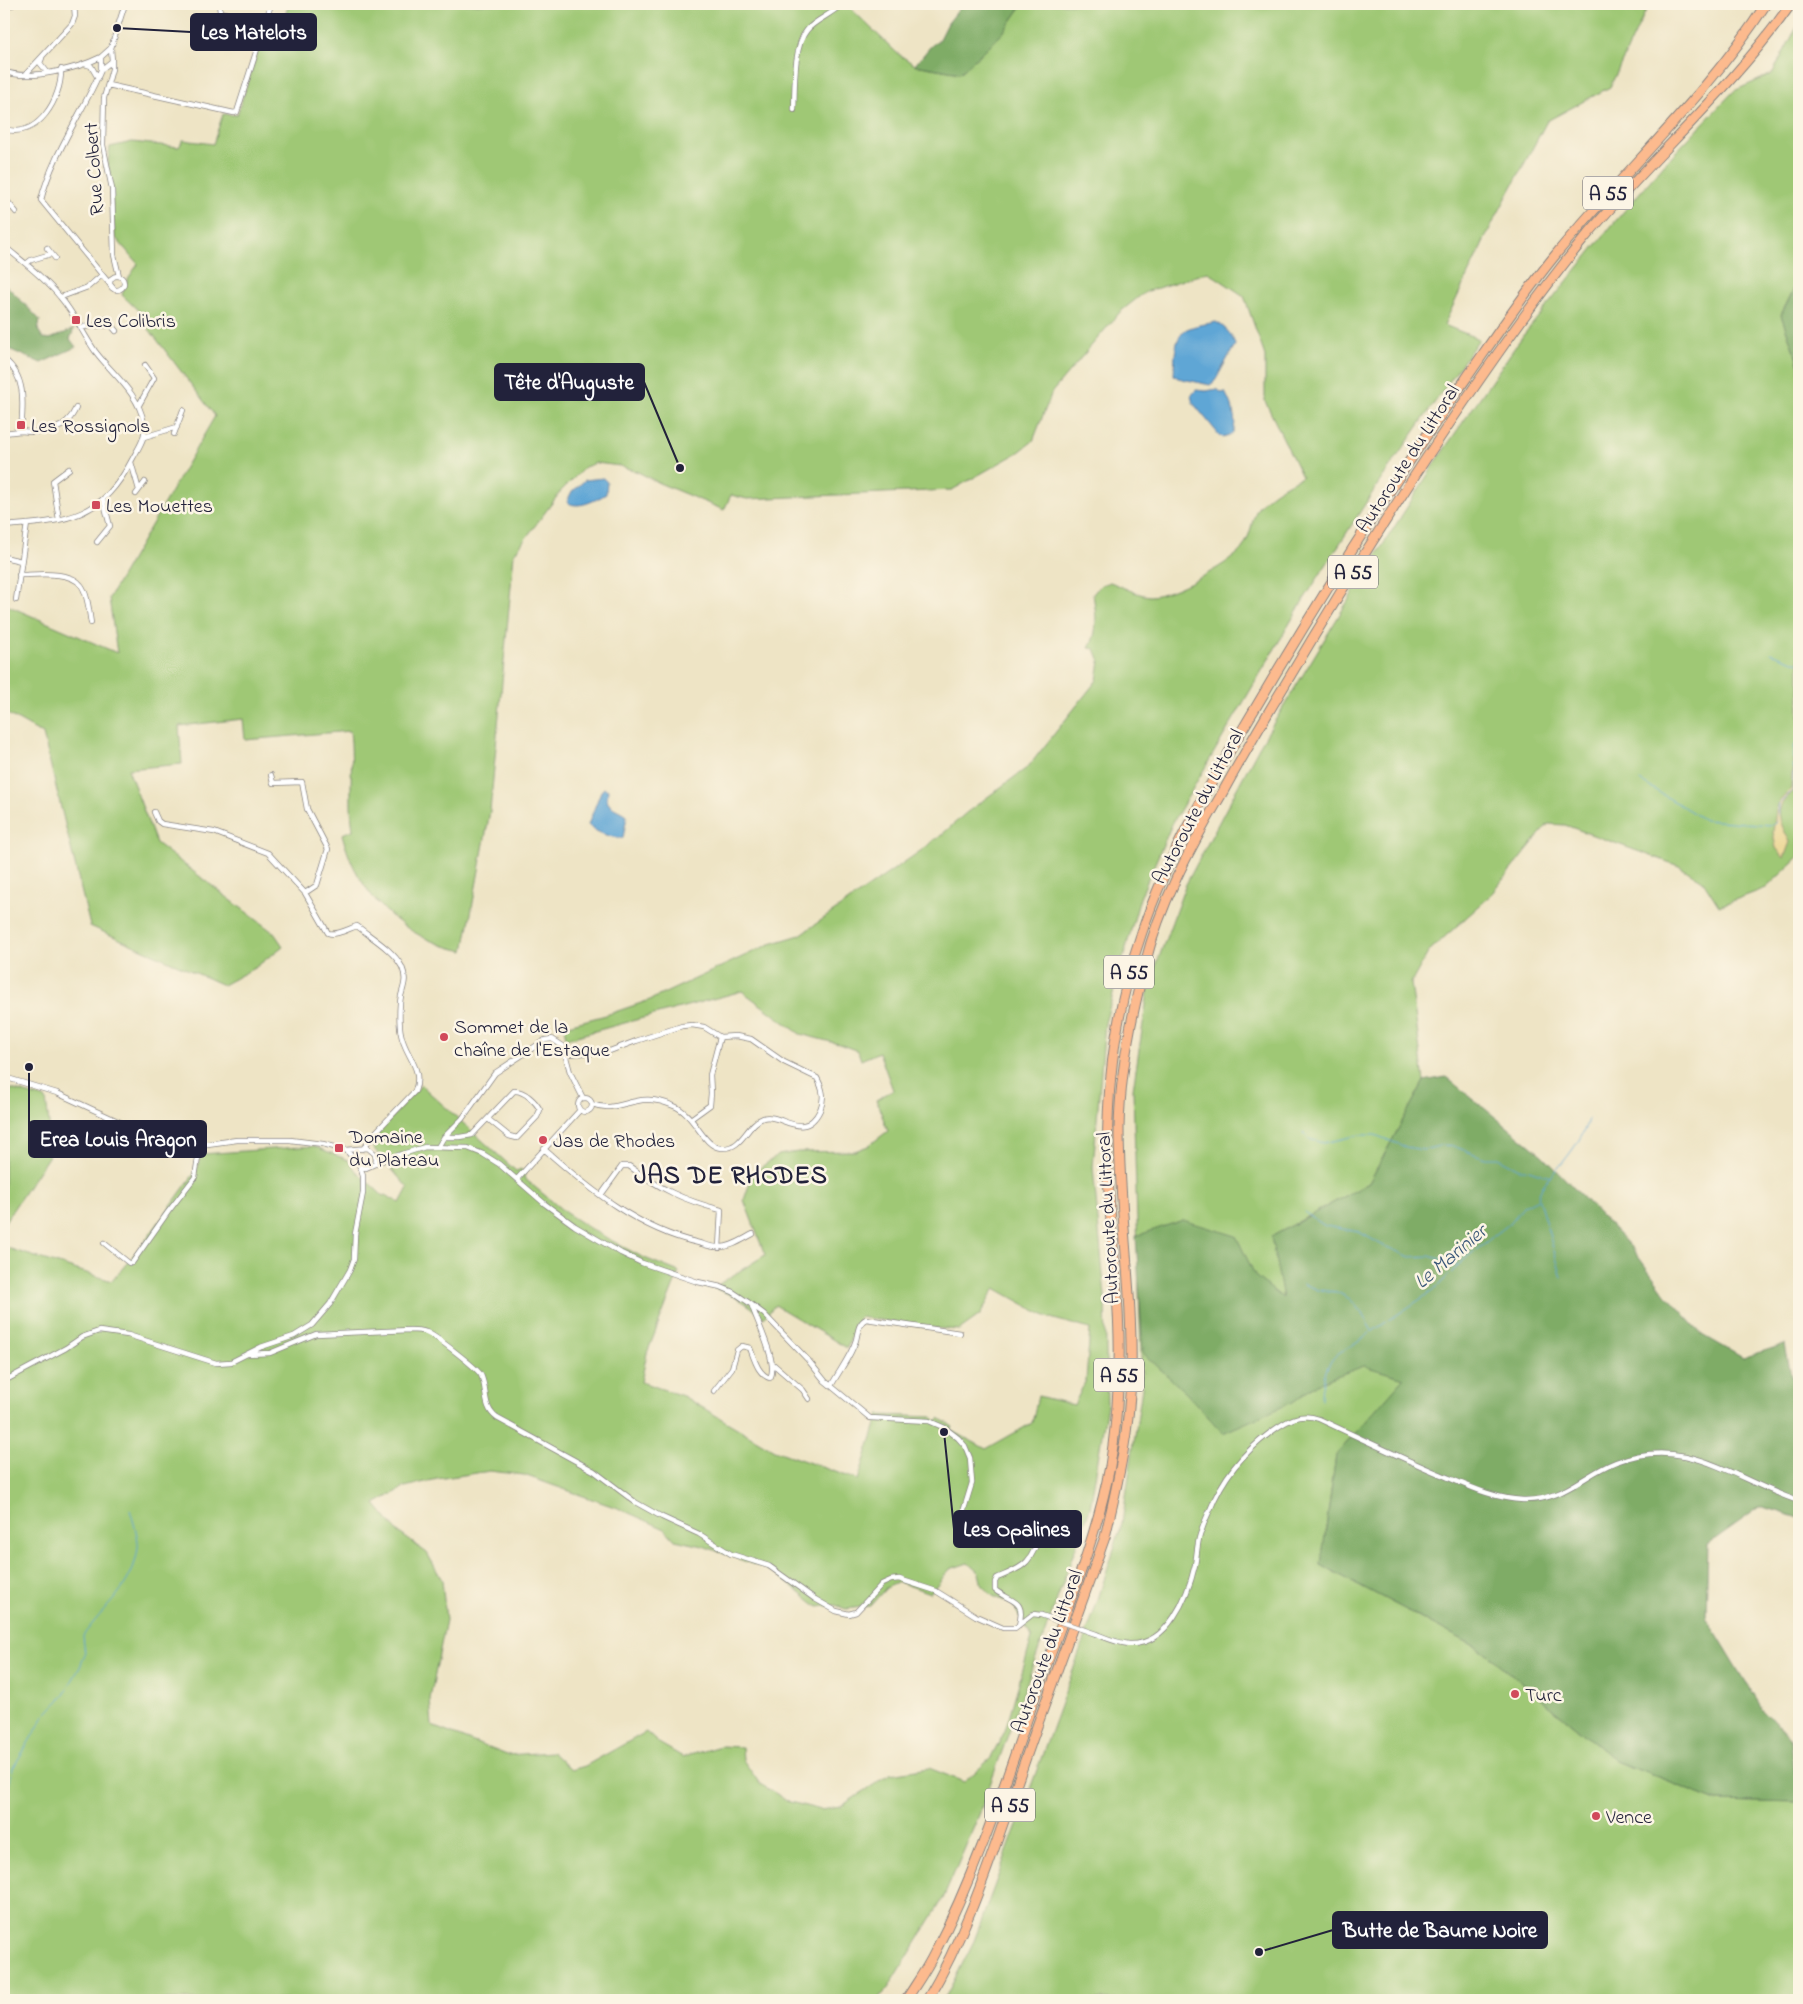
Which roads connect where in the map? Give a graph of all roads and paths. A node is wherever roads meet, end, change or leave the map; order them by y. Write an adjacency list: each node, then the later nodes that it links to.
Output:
1 (74, 4): 9 (street)
2 (125, 4): 10 (street)
3 (219, 4): 8 (street)
4 (272, 4): 8 (street)
5 (842, 4): 19 (street)
6 (1766, 4): 110 (highway, Autoroute du Littoral / A 55)
7 (1791, 4): 111 (highway, Autoroute du Littoral / A 55)
8 (264, 24): 18 (street)
9 (42, 57): 15 (street); 16 (street)
10 (110, 57): 11 (street); 11 (street); 18 (street, Rue Colbert)
11 (103, 62): 12 (street); 17 (street)
12 (85, 64): 13 (street); 17 (street)
13 (61, 69): 15 (street); 20 (street)
14 (4, 72): 16 (street)
15 (48, 73): 16 (street)
16 (25, 75)
17 (98, 78): 30 (street)
18 (108, 85): 31 (street, Rue Colbert)
19 (794, 110)
20 (4, 129)
21 (7, 201): 22 (street)
22 (12, 206): 23 (street); 24 (street)
23 (4, 208)
24 (16, 212)
25 (4, 246): 29 (street)
26 (46, 248): 27 (street)
27 (51, 254): 28 (street); 29 (street)
28 (55, 258)
29 (26, 264): 33 (street)
30 (102, 275): 32 (street); 33 (street)
31 (119, 276): 32 (street); 32 (street)
32 (113, 288)
33 (61, 297): 36 (street)
34 (106, 319): 35 (street)
35 (111, 325): 36 (street); 37 (street)
36 (80, 327): 42 (street)
37 (116, 331)
38 (4, 359): 46 (street)
39 (145, 364): 40 (street)
40 (154, 378): 41 (street); 42 (street)
41 (158, 383)
42 (139, 405): 49 (street)
43 (76, 408): 46 (street)
44 (183, 410): 45 (street)
45 (177, 427): 48 (street); 49 (street)
46 (21, 431): 47 (street)
47 (4, 433)
48 (174, 434)
49 (144, 437): 50 (street)
50 (131, 462): 52 (street); 53 (street)
51 (69, 469): 54 (street)
52 (145, 482)
53 (103, 498): 54 (street); 57 (street)
54 (60, 520): 55 (street)
55 (27, 524): 56 (street); 59 (street)
56 (4, 526)
57 (97, 542)
58 (4, 558): 59 (street)
59 (21, 561): 60 (street)
60 (20, 574): 61 (street); 62 (street)
61 (16, 600)
62 (91, 623)
63 (271, 775): 65 (street)
64 (154, 812): 65 (street)
65 (305, 893): 75 (street)
66 (720, 1038): 67 (street); 72 (street); 72 (street)
67 (567, 1054): 69 (street); 74 (street)
68 (4, 1077): 76 (street)
69 (582, 1098): 70 (street); 71 (street)
70 (592, 1104): 71 (street); 72 (street)
71 (580, 1110): 80 (street)
72 (692, 1118)
73 (488, 1119): 73 (street); 74 (street)
74 (444, 1137): 77 (street)
75 (369, 1140): 78 (street); 79 (street)
76 (200, 1145): 81 (street); 92 (street)
77 (438, 1147): 83 (street); 89 (street)
78 (362, 1149): 79 (street); 81 (street); 84 (street)
79 (371, 1149): 82 (street)
80 (544, 1149): 89 (street); 90 (street)
81 (346, 1150): 84 (street)
82 (376, 1157): 83 (street); 85 (street)
83 (386, 1159): 85 (street)
84 (356, 1160): 86 (street)
85 (374, 1165): 87 (street)
86 (360, 1166): 87 (street); 88 (street)
87 (366, 1168): 88 (street)
88 (363, 1176): 96 (street)
89 (517, 1179): 94 (street)
90 (601, 1195): 93 (street); 93 (street)
91 (753, 1234): 93 (street)
92 (104, 1243)
93 (720, 1248)
94 (752, 1305): 101 (street); 103 (street)
95 (960, 1333): 103 (street)
96 (289, 1338): 97 (street); 98 (street)
97 (266, 1345): 99 (street); 100 (street)
98 (278, 1350): 99 (street); 109 (street)
99 (269, 1353): 100 (street)
100 (247, 1354): 102 (street)
101 (772, 1363): 104 (street); 105 (street)
102 (4, 1381)
103 (831, 1386): 107 (street)
104 (714, 1391)
105 (809, 1399)
106 (1799, 1501): 109 (street, bridge)
107 (966, 1525): 108 (street); 108 (street)
108 (1000, 1538): 109 (street)
109 (1019, 1625)
110 (906, 2000)
111 (927, 2000)

